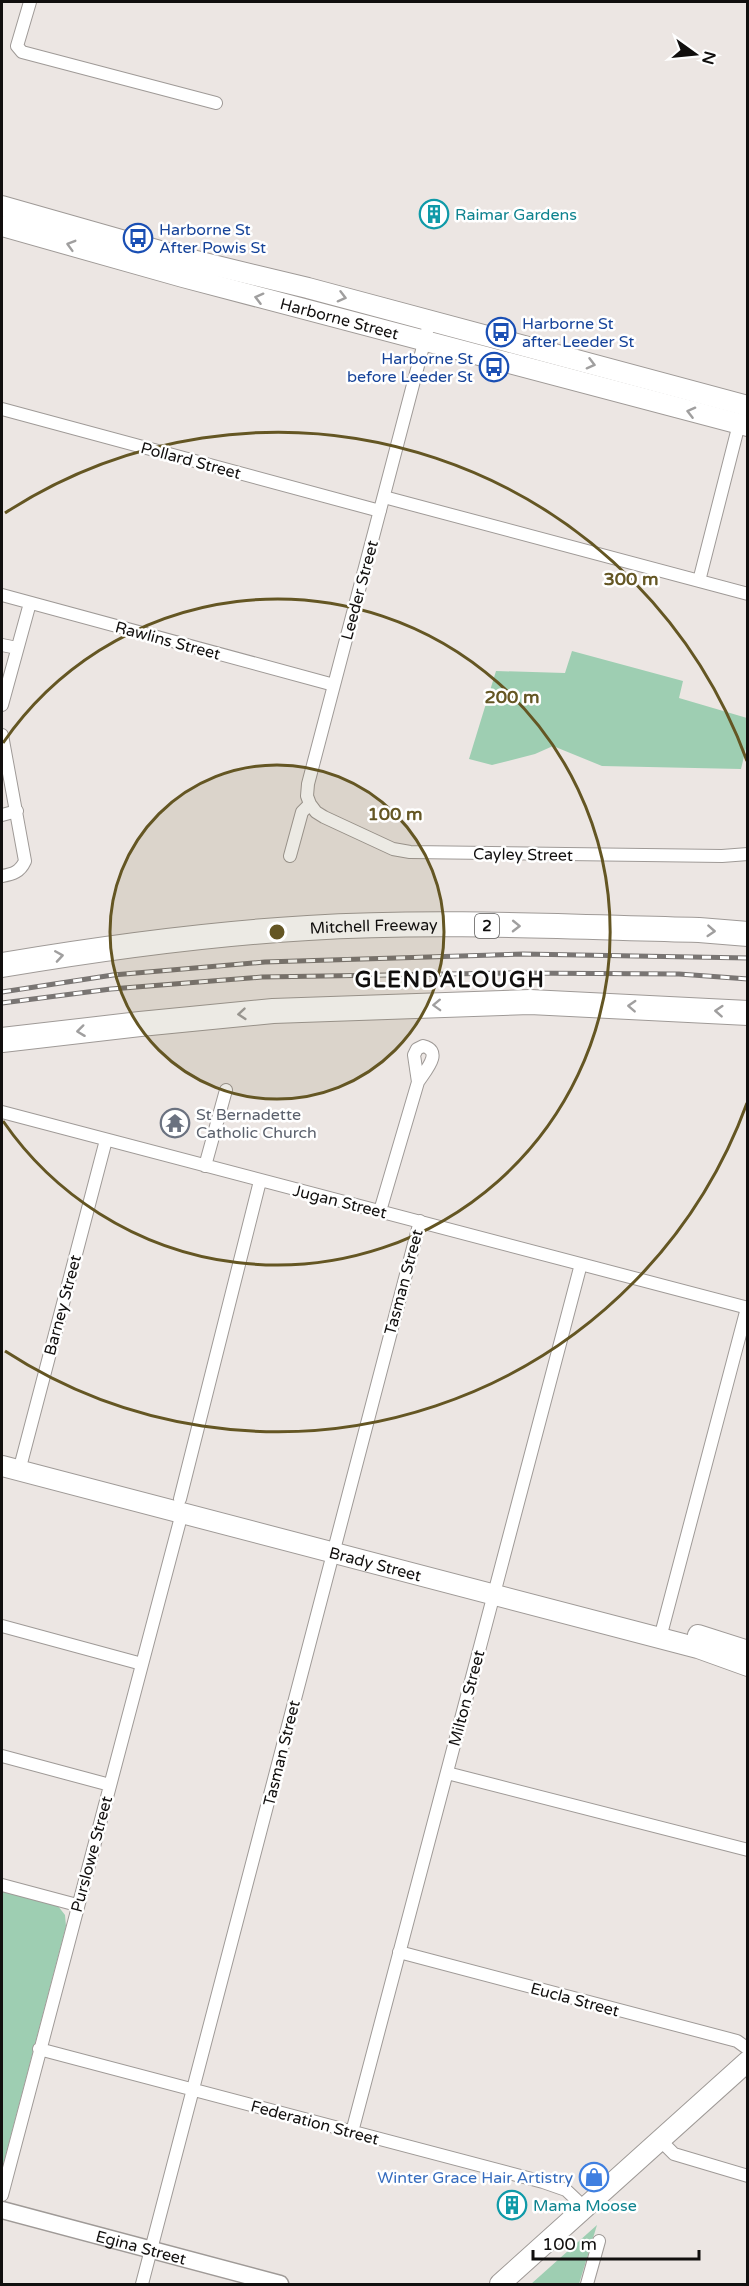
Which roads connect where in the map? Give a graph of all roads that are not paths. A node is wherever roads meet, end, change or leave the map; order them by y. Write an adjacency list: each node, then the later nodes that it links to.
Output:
1 (30, 2): 2 (street)
2 (216, 103)
3 (2, 206): 5 (main road, Harborne Street)
4 (2, 226): 6 (main road, Harborne Street, one-way to 4)
5 (308, 288): 6 (main road); 7 (main road, Harborne Street, one-way to 7)
6 (303, 309): 8 (main road, Harborne Street)
7 (430, 320): 8 (street, Leeder Street); 9 (main road, Harborne Street, one-way to 9)
8 (425, 342): 10 (main road, Harborne Street); 14 (street, Leeder Street)
9 (653, 380): 10 (main road); 11 (main road, Harborne Street)
10 (648, 402): 13 (main road, Harborne Street, one-way to 10)
11 (747, 405)
12 (2, 409): 15 (street, Pollard Street)
13 (743, 425): 16 (street)
14 (384, 497): 15 (street, Leeder Street); 16 (street)
15 (380, 511): 22 (street, Leeder Street)
16 (699, 581): 17 (street)
17 (747, 594)
18 (2, 595): 19 (street, Rawlins Street)
19 (30, 603): 21 (street); 22 (street, Rawlins Street)
20 (2, 645): 21 (street)
21 (17, 648): 23 (street)
22 (334, 686): 25 (street, Leeder Street)
23 (2, 705)
24 (2, 735): 26 (street)
25 (310, 804): 28 (street, Cayley Street); 29 (street, Leeder Street)
26 (17, 811): 27 (street); 30 (street)
27 (2, 815)
28 (747, 854)
29 (290, 856)
30 (2, 876)
31 (747, 934): 32 (highway, Mitchell Freeway / 2, one-way to 31)
32 (2, 965)
33 (747, 1013): 34 (highway, one-way to 34)
34 (2, 1040)
35 (418, 1082): 41 (street)
36 (226, 1090): 39 (street)
37 (2, 1112): 38 (street, Jugan Street)
38 (106, 1140): 39 (street, Jugan Street); 46 (street, Barney Street)
39 (205, 1166): 40 (street, Jugan Street)
40 (260, 1181): 41 (street, Jugan Street); 47 (street, Purslowe Street)
41 (381, 1211): 42 (street, Jugan Street)
42 (420, 1221): 43 (street, Jugan Street); 48 (street, Tasman Street)
43 (581, 1264): 44 (street, Jugan Street); 49 (street, Milton Street)
44 (747, 1308): 51 (street)
45 (2, 1453): 46 (main road, Brady Street)
46 (14, 1465): 47 (main road, Brady Street)
47 (181, 1506): 48 (main road, Brady Street); 53 (street, Purslowe Street)
48 (334, 1545): 49 (main road, Brady Street); 65 (street, Tasman Street)
49 (495, 1588): 51 (main road, Brady Street); 56 (street, Milton Street)
50 (2, 1626): 53 (street)
51 (662, 1632): 52 (main road, Brady Street); 54 (main road, Brady Street)
52 (747, 1651)
53 (142, 1664): 57 (street, Purslowe Street)
54 (747, 1666)
55 (2, 1756): 57 (street)
56 (447, 1773): 58 (street); 61 (street, Milton Street)
57 (110, 1785): 60 (street, Purslowe Street)
58 (747, 1850)
59 (2, 1885): 60 (street)
60 (77, 1905): 62 (street, Purslowe Street)
61 (399, 1952): 63 (street, Eucla Street); 66 (street, Milton Street)
62 (39, 2049): 65 (street, Federation Street); 69 (street, Purslowe Street)
63 (747, 2049)
64 (747, 2061): 67 (main road)
65 (194, 2090): 66 (street, Federation Street); 73 (street, Tasman Street)
66 (352, 2132): 70 (street, Federation Street)
67 (660, 2140): 68 (street); 70 (main road)
68 (747, 2176)
69 (2, 2195)
70 (585, 2208): 76 (main road)
71 (2, 2210): 73 (street, Egina Street)
72 (599, 2241): 77 (street)
73 (152, 2252): 74 (street, Tasman Street); 75 (street, Egina Street)
74 (142, 2284)
75 (280, 2284)
76 (500, 2284)
77 (587, 2284)

